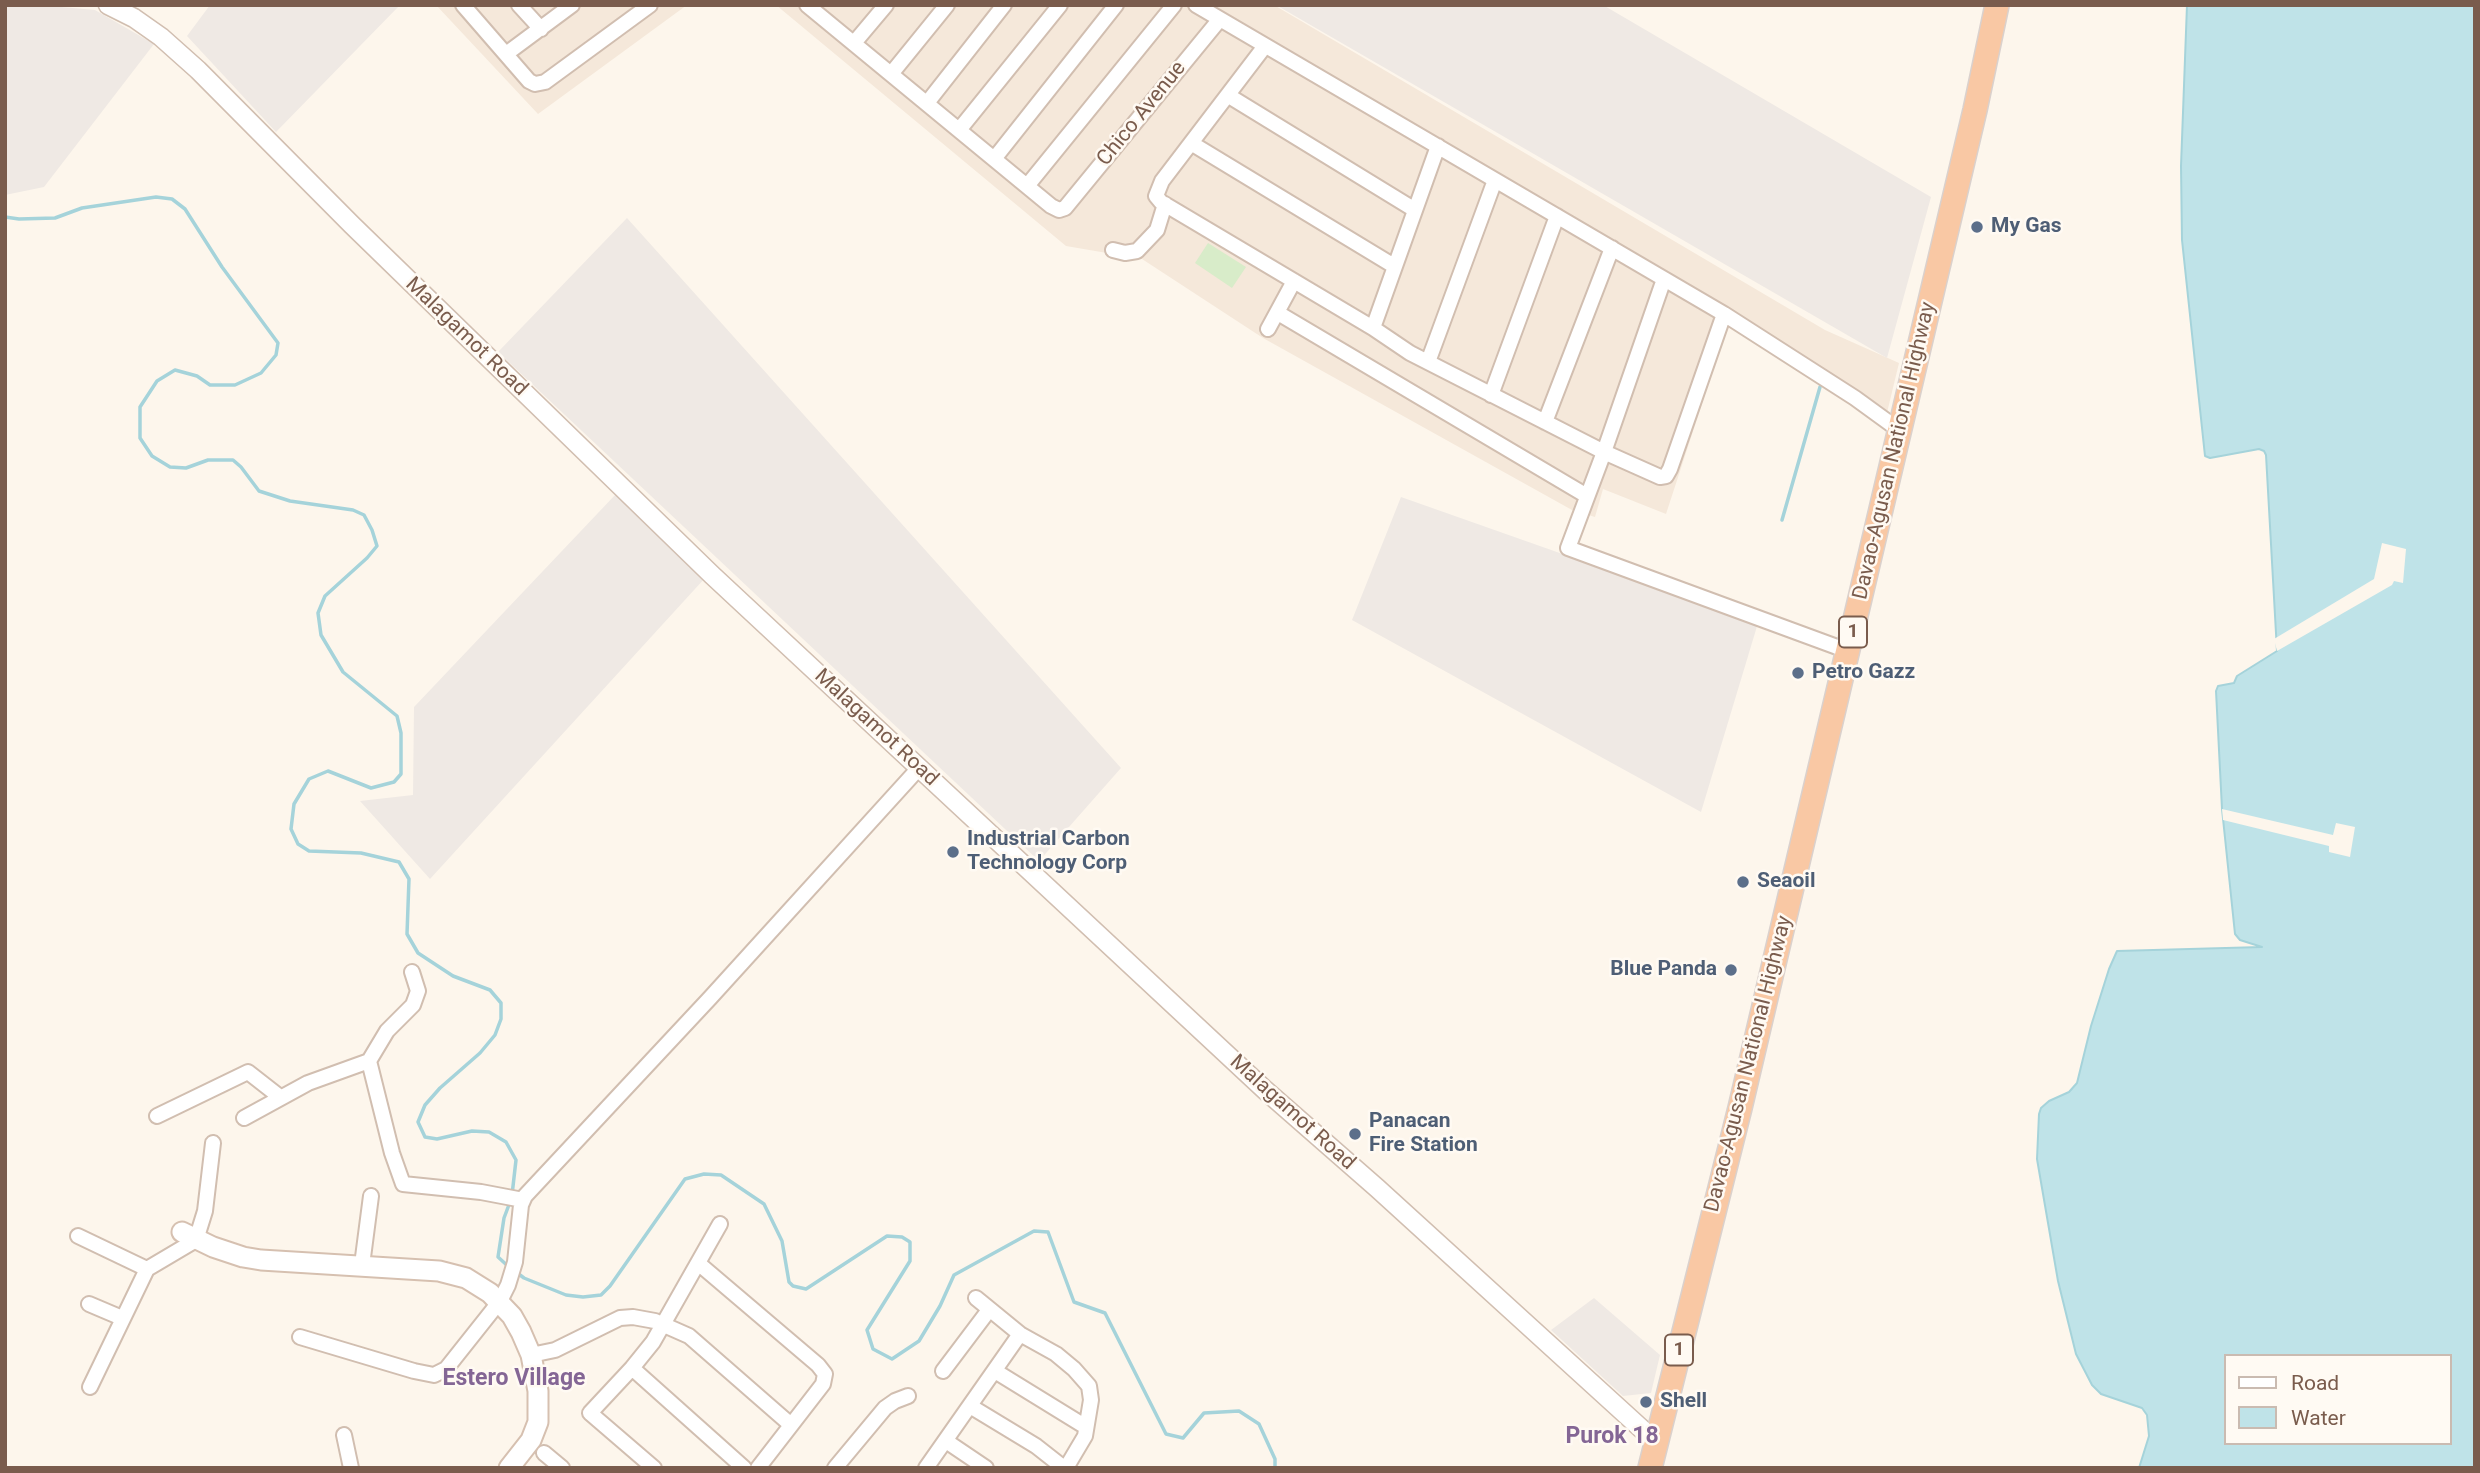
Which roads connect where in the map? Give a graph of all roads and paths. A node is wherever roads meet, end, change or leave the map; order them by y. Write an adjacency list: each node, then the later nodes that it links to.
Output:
1 (107, 5): 49 (street, Malagamot Road)
2 (463, 5): 20 (street)
3 (519, 5): 17 (street)
4 (572, 5): 17 (street)
5 (650, 5): 20 (street)
6 (807, 5): 15 (street)
7 (886, 5): 18 (street)
8 (947, 5): 21 (street)
9 (1003, 5): 23 (street)
10 (1060, 5): 24 (street)
11 (1116, 5): 27 (street)
12 (1174, 5): 29 (street)
13 (1196, 5): 16 (street)
14 (1997, 5): 45 (highway, Davao-Agusan National Highway / 1)
15 (825, 10): 18 (street)
16 (1220, 19): 19 (street); 29 (street, Chico Avenue)
17 (541, 29): 20 (street)
18 (854, 43): 21 (street)
19 (1265, 46): 22 (street); 26 (street)
20 (506, 54)
21 (891, 74): 23 (street)
22 (1228, 96): 25 (street); 31 (street)
23 (927, 103): 24 (street)
24 (960, 130): 27 (street)
25 (1191, 143): 30 (street); 35 (street)
26 (1438, 146): 28 (street); 31 (street)
27 (994, 159): 29 (street)
28 (1495, 180): 32 (street); 42 (street)
29 (1027, 186)
30 (1165, 204): 34 (street); 37 (street)
31 (1415, 210): 35 (street)
32 (1557, 216): 33 (street); 43 (street)
33 (1612, 248): 36 (street); 44 (street)
34 (1113, 250)
35 (1394, 266): 40 (street)
36 (1664, 279): 39 (street); 46 (street)
37 (1294, 281): 38 (street); 40 (street)
38 (1278, 313): 41 (street); 47 (street)
39 (1724, 314): 45 (street); 46 (street)
40 (1373, 328): 42 (street)
41 (1268, 329)
42 (1428, 362): 43 (street)
43 (1491, 395): 44 (street)
44 (1545, 422): 46 (street)
45 (1899, 430): 48 (highway, Davao-Agusan National Highway / 1)
46 (1604, 452): 47 (street)
47 (1587, 496): 48 (street)
48 (1848, 651): 83 (highway, Davao-Agusan National Highway / 1)
49 (919, 768): 57 (street); 83 (street, Malagamot Road)
50 (412, 972): 51 (street)
51 (369, 1061): 52 (street); 57 (street)
52 (280, 1097): 53 (street); 54 (street)
53 (157, 1116)
54 (244, 1118)
55 (213, 1143): 60 (street)
56 (371, 1196): 62 (street)
57 (515, 1198): 65 (street)
58 (720, 1224): 61 (street)
59 (78, 1236): 63 (street)
60 (189, 1236): 62 (main road); 63 (street)
61 (698, 1263): 69 (street); 79 (street)
62 (362, 1265): 65 (main road)
63 (147, 1269): 68 (street)
64 (976, 1298): 67 (street)
65 (500, 1301): 71 (street); 72 (main road)
66 (89, 1304): 68 (street)
67 (989, 1310): 70 (street); 74 (street)
68 (122, 1318): 76 (street)
69 (664, 1324): 72 (street); 73 (street); 79 (street)
70 (1020, 1334): 75 (street); 80 (street)
71 (300, 1337)
72 (531, 1355): 87 (main road)
73 (632, 1368): 89 (street); 90 (street)
74 (943, 1371)
75 (995, 1371): 78 (street); 80 (street)
76 (89, 1387)
77 (908, 1396): 85 (street)
78 (970, 1406): 82 (street); 94 (street)
79 (791, 1425): 91 (street)
80 (1086, 1427): 94 (street)
81 (345, 1435): 86 (street)
82 (946, 1441): 92 (street); 93 (street)
83 (1656, 1443): 95 (highway, Davao-Agusan National Highway / 1)
84 (544, 1453): 88 (street)
85 (837, 1467)
86 (351, 1468)
87 (509, 1468)
88 (562, 1468)
89 (654, 1468)
90 (744, 1468)
91 (758, 1468)
92 (926, 1468)
93 (986, 1468)
94 (1065, 1468)
95 (1650, 1468)

